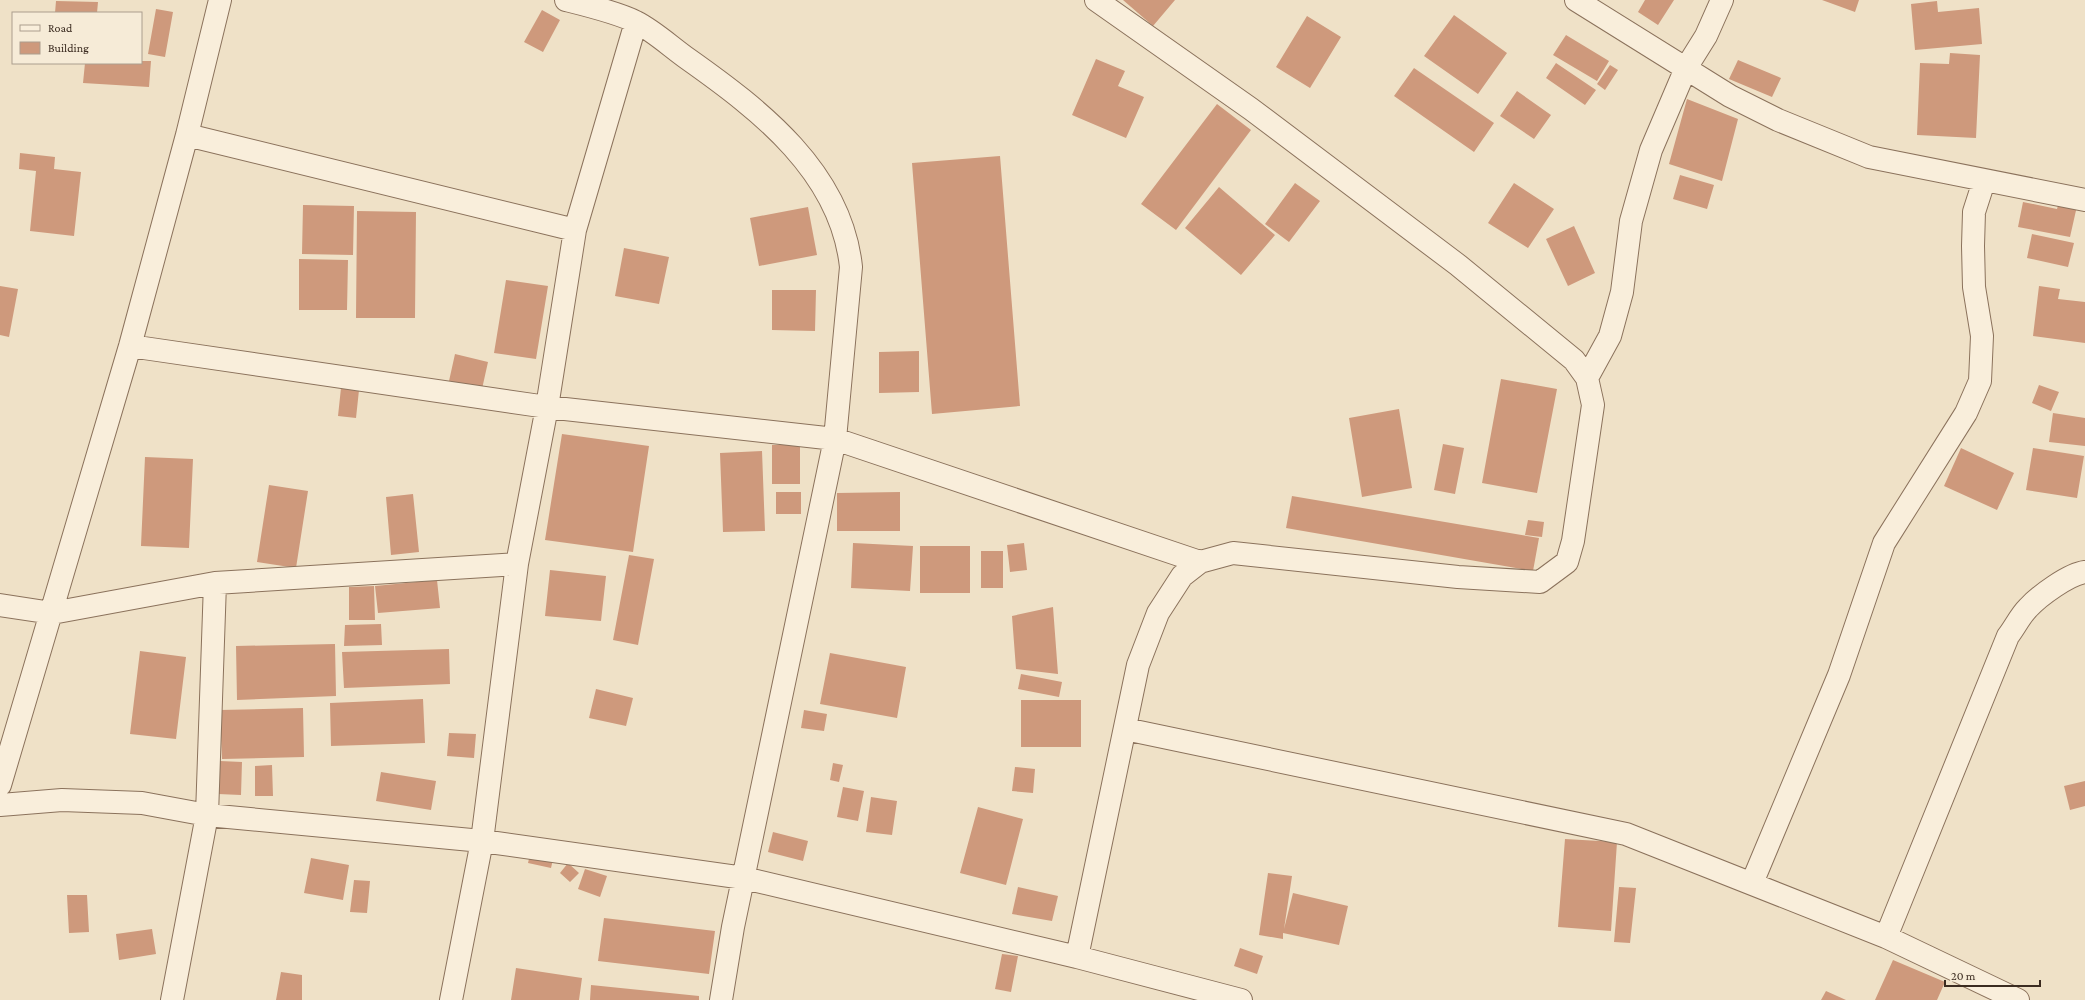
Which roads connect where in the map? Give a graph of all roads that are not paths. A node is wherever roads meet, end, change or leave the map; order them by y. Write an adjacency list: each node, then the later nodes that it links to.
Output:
1 (220, 0): 8 (street)
2 (566, 0): 6 (street)
3 (1096, 0): 13 (street)
4 (1576, 0): 7 (street)
5 (1722, 0): 7 (street)
6 (636, 22): 11 (street); 15 (street)
7 (1686, 68): 9 (street); 13 (street)
8 (187, 135): 11 (street); 12 (street)
9 (1984, 181): 10 (street); 28 (street)
10 (2085, 200)
11 (575, 230): 14 (street)
12 (130, 346): 14 (street); 21 (street)
13 (1587, 378): 16 (street)
14 (547, 407): 15 (street); 17 (street)
15 (835, 439): 16 (street); 27 (street)
16 (1200, 562): 22 (street)
17 (517, 564): 19 (street); 26 (street)
18 (2085, 572): 29 (street)
19 (215, 583): 21 (street); 25 (street)
20 (0, 605): 21 (street)
21 (52, 613): 23 (street)
22 (1125, 729): 28 (street); 30 (street)
23 (0, 785)
24 (0, 805): 25 (street)
25 (207, 815): 26 (street); 31 (street)
26 (482, 841): 27 (street); 32 (street)
27 (744, 878): 30 (street); 33 (street)
28 (1752, 883): 29 (street)
29 (1886, 937): 35 (street)
30 (1077, 957): 34 (street)
31 (172, 1000)
32 (451, 1000)
33 (721, 1000)
34 (1241, 1000)
35 (2018, 1000)

